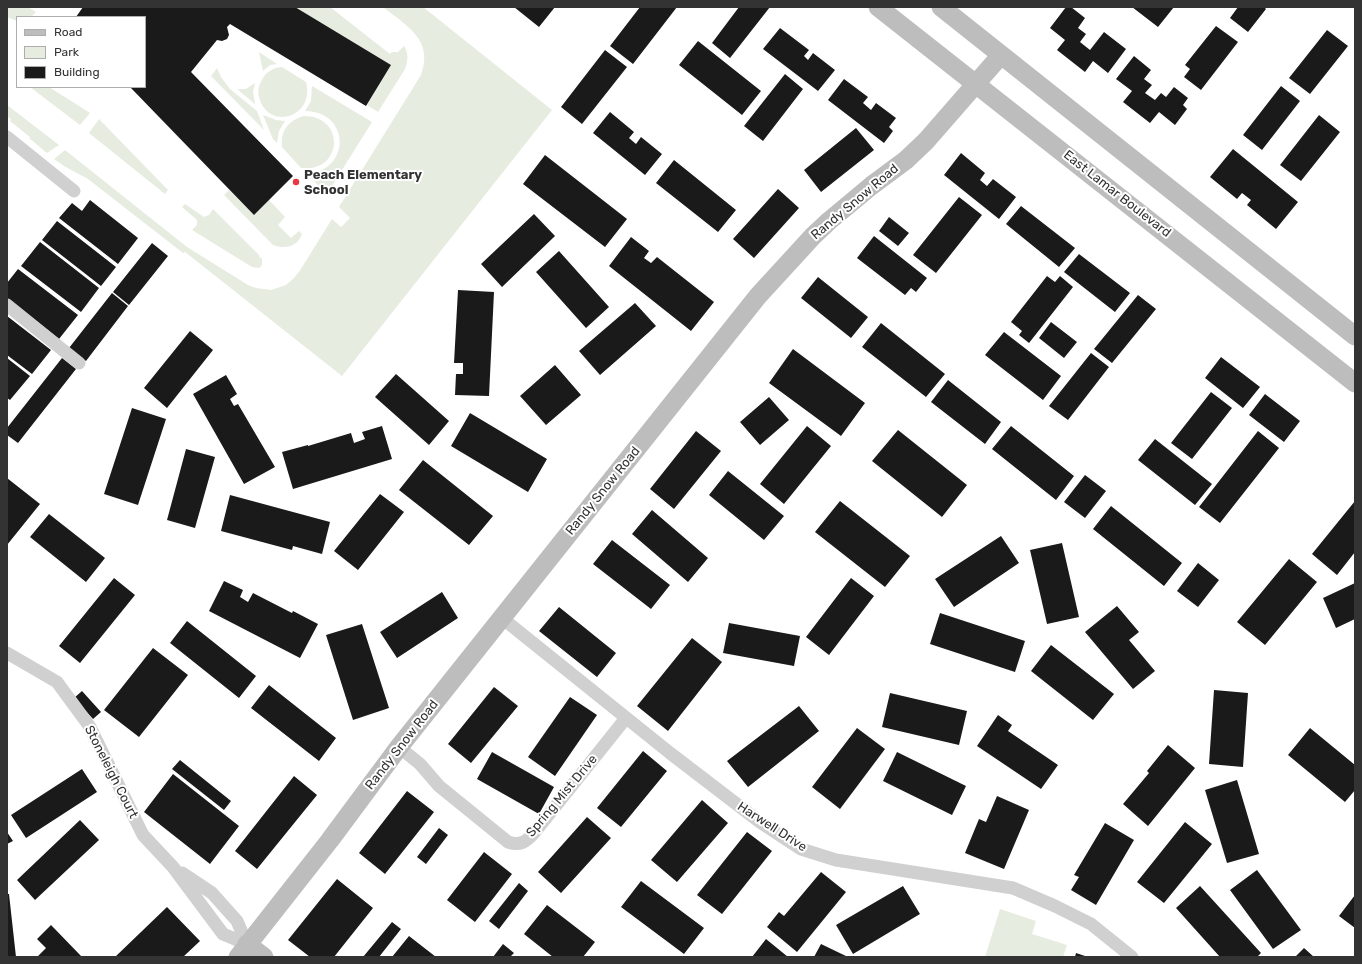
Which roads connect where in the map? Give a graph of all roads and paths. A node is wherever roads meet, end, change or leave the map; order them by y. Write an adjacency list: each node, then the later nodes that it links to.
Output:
1 (878, 7): 4 (street, East Lamar Boulevard)
2 (941, 7): 3 (street)
3 (1001, 55): 4 (street, Randy Snow Road); 8 (street)
4 (976, 84): 10 (street, East Lamar Boulevard); 11 (street, Randy Snow Road)
5 (7, 137): 6 (street)
6 (74, 191)
7 (7, 305): 9 (street)
8 (1355, 336)
9 (79, 363)
10 (1355, 383)
11 (502, 618): 13 (street, Harwell Drive); 14 (street, Randy Snow Road)
12 (7, 653): 15 (street, Stoneleigh Court)
13 (626, 718): 14 (street, Spring Mist Drive); 18 (street, Harwell Drive)
14 (399, 747): 16 (street, Randy Snow Road)
15 (174, 867): 16 (street, Stoneleigh Court); 16 (street, Stoneleigh Court)
16 (242, 950): 17 (street)
17 (264, 957)
18 (1132, 957)

